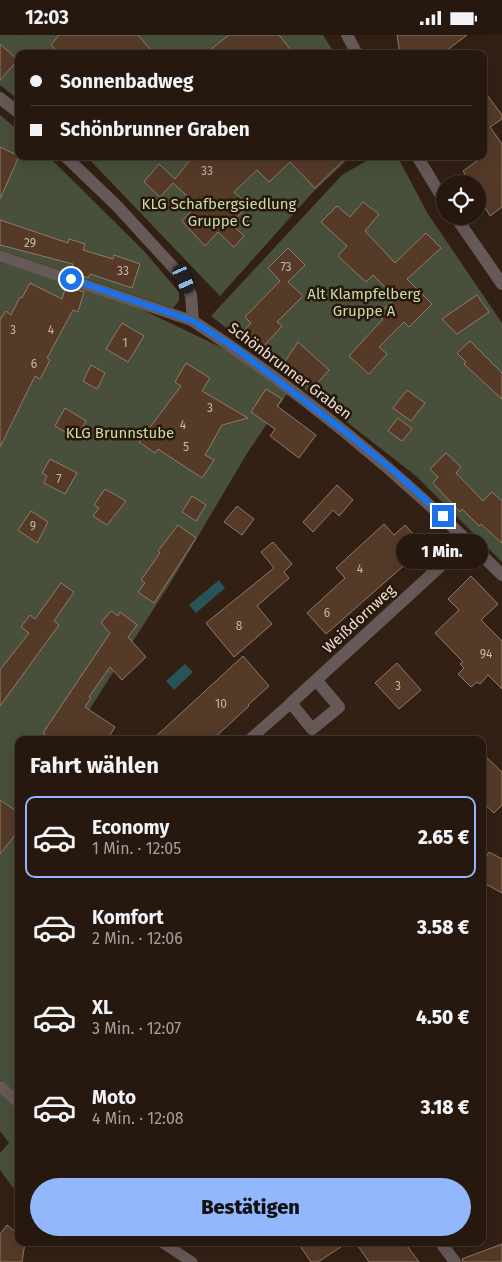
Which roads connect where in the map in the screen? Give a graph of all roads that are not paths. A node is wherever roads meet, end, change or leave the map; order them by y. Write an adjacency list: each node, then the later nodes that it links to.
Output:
1 (347, 35): 2 (street)
2 (355, 50)
3 (0, 98): 4 (street)
4 (15, 110)
5 (69, 160): 11 (street)
6 (419, 160): 7 (street)
7 (436, 187)
8 (461, 225): 10 (street)
9 (0, 257): 11 (lane)
10 (502, 283)
11 (193, 321): 12 (street, Schönbrunner Graben)
12 (468, 541): 13 (street, Schönbrunner Graben); 14 (street, Weißdornweg)
13 (502, 575)
14 (316, 680): 15 (street, Weißdornweg); 15 (street)
15 (290, 703): 16 (lane, Weißdornweg)
16 (253, 736)
17 (0, 1086): 18 (lane)
18 (15, 1100)
19 (168, 1246): 21 (lane)
20 (443, 1246): 22 (street)
21 (192, 1262)
22 (455, 1262)

